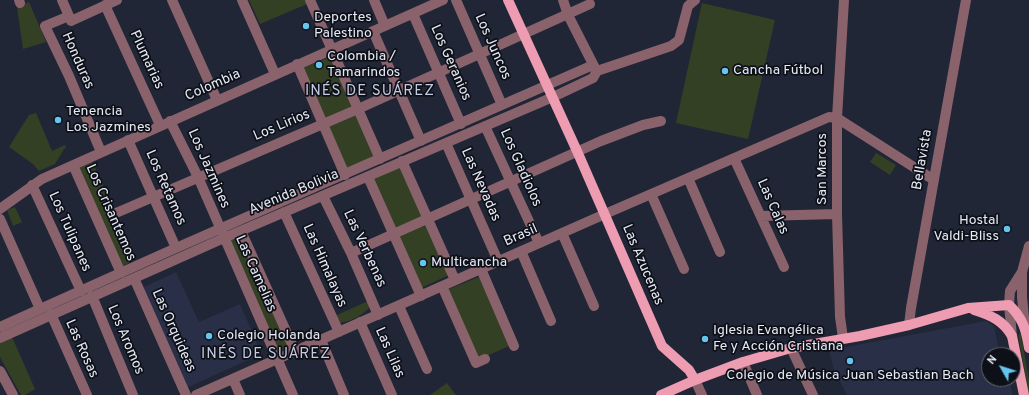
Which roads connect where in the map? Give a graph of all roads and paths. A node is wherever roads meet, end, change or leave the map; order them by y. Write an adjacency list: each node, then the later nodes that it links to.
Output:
1 (62, 0): 18 (street, Honduras)
2 (117, 0): 15 (street)
3 (172, 0): 31 (street)
4 (242, 0): 27 (street)
5 (310, 0): 22 (street)
6 (374, 0): 19 (street)
7 (442, 0): 16 (street, Colombia)
8 (456, 0): 23 (street, Los Juncos)
9 (508, 0): 21 (main road, Las Azucenas)
10 (563, 0): 17 (street)
11 (695, 0): 25 (street)
12 (844, 0): 34 (street, San Marcos)
13 (966, 0): 54 (street, Bellavista)
14 (590, 4): 17 (street, Los Lirios)
15 (106, 5): 18 (street); 39 (street, Plumarias)
16 (413, 14): 19 (street, Colombia); 26 (street, Los Geranios)
17 (568, 15): 21 (street, Los Lirios); 25 (street)
18 (69, 16): 45 (street, Honduras)
19 (385, 26): 20 (street, Colombia)
20 (373, 31): 22 (street, Colombia); 29 (street)
21 (524, 33): 23 (street, Los Lirios); 28 (main road, Las Azucenas)
22 (332, 49): 24 (street, Colombia); 33 (street)
23 (480, 54): 26 (street, Los Lirios); 32 (street, Los Juncos)
24 (297, 64): 27 (street, Colombia); 37 (street)
25 (595, 68): 28 (street, Avenida Bolivia); 30 (street, Avenida Bolivia)
26 (439, 72): 29 (street, Los Lirios); 38 (street, Los Geranios)
27 (275, 74): 31 (street, Colombia)
28 (548, 86): 30 (main road, Las Azucenas); 32 (street, Avenida Bolivia)
29 (399, 90): 33 (street, Los Lirios); 42 (street)
30 (553, 97): 40 (street, Avenida Bolivia); 44 (main road, Las Azucenas)
31 (217, 100): 35 (street, Colombia)
32 (502, 105): 38 (street, Avenida Bolivia)
33 (358, 109): 37 (street, Los Lirios); 47 (street)
34 (837, 118): 46 (street, Brasil); 54 (street); 65 (street, San Marcos)
35 (170, 121): 39 (street, Colombia); 51 (street, Los Jazmines)
36 (660, 121): 44 (street)
37 (323, 124): 50 (street); 51 (street, Los Lirios)
38 (461, 124): 42 (street, Avenida Bolivia)
39 (160, 125): 41 (street, Colombia)
40 (485, 126): 43 (street, Avenida Bolivia); 55 (street, Los Gladiolos)
41 (128, 140): 45 (street, Colombia); 59 (street, Los Retamos)
42 (421, 141): 47 (street, Avenida Bolivia)
43 (446, 143): 48 (street, Avenida Bolivia); 60 (street, Las Nevadas)
44 (577, 151): 55 (street); 64 (main road, Las Azucenas)
45 (101, 152): 49 (street, Colombia)
46 (734, 158): 53 (street, Brasil); 66 (street, Las Calas)
47 (380, 159): 50 (street, Avenida Bolivia)
48 (402, 161): 52 (street, Avenida Bolivia); 67 (street)
49 (73, 165): 56 (street, Colombia); 83 (street, Los Crisantemos)
50 (344, 175): 72 (street, Avenida Bolivia)
51 (198, 177): 59 (street, Los Lirios); 72 (street, Los Jazmines)
52 (368, 177): 58 (street, Avenida Bolivia); 70 (street)
53 (688, 178): 57 (street, Brasil); 78 (street)
54 (934, 180): 101 (street, Bellavista)
55 (510, 181): 60 (street); 73 (street, Los Gladiolos)
56 (32, 185): 61 (street, Colombia); 88 (street, Los Tulipanes)
57 (650, 194): 64 (street, Brasil); 82 (street)
58 (323, 196): 62 (street, Avenida Bolivia); 77 (street, Las Verbenas)
59 (154, 197): 63 (street, Los Lirios); 75 (street, Los Retamos)
60 (471, 199): 67 (street); 79 (street, Las Nevadas)
61 (0, 209)
62 (284, 212): 69 (street, Avenida Bolivia); 103 (street, Las Himalayas)
63 (116, 214)
64 (605, 214): 71 (street, Brasil); 118 (main road, Las Azucenas)
65 (837, 214): 66 (street); 106 (street, San Marcos)
66 (761, 216): 80 (street, Las Calas)
67 (428, 218): 70 (street); 86 (street)
68 (0, 219): 94 (street)
69 (241, 231): 72 (street, Avenida Bolivia); 111 (street)
70 (393, 233): 77 (street); 90 (street)
71 (562, 233): 73 (street, Brasil); 93 (street)
72 (222, 234): 75 (street, Avenida Bolivia); 85 (street, Avenida Bolivia); 113 (street, Las Camelias)
73 (539, 243): 76 (street, Brasil)
74 (1029, 246): 84 (street)
75 (176, 248): 83 (street, Avenida Bolivia)
76 (521, 251): 79 (street, Brasil); 98 (street)
77 (351, 252): 97 (street, Las Verbenas)
78 (720, 252)
79 (498, 261): 81 (street, Brasil)
80 (784, 267)
81 (481, 269): 86 (street, Brasil); 108 (street)
82 (684, 269)
83 (121, 273): 88 (street, Avenida Bolivia)
84 (1025, 273): 91 (street); 102 (street)
85 (134, 278): 89 (street, Avenida Bolivia); 122 (street, Las Orquideas)
86 (455, 280): 87 (street, Brasil)
87 (442, 286): 90 (street, Brasil); 112 (street)
88 (80, 291): 94 (street, Avenida Bolivia)
89 (92, 296): 96 (street, Avenida Bolivia); 121 (street, Los Aromos)
90 (421, 296): 92 (street, Brasil)
91 (1009, 305): 95 (main road); 102 (main road); 104 (street)
92 (398, 306): 97 (street, Brasil); 115 (street)
93 (594, 306)
94 (40, 308): 100 (street, Avenida Bolivia)
95 (968, 308): 101 (main road); 104 (main road)
96 (50, 314): 105 (street, Avenida Bolivia); 120 (street, Las Rosas)
97 (378, 315): 99 (street, Brasil)
98 (551, 321)
99 (360, 322): 103 (street, Brasil); 127 (street, Las Lilas)
100 (1, 325)
101 (909, 325): 106 (main road)
102 (1025, 328): 110 (main road)
103 (339, 332): 107 (street, Brasil)
104 (1012, 336): 132 (main road)
105 (0, 338)
106 (843, 338): 109 (main road)
107 (320, 340): 111 (street, Brasil); 126 (street)
108 (514, 346)
109 (791, 348): 114 (main road); 131 (street)
110 (1029, 348)
111 (295, 352): 113 (street, Brasil)
112 (485, 359)
113 (277, 360): 117 (street, Brasil); 125 (street, Las Camelias)
114 (743, 362): 118 (main road); 130 (street)
115 (427, 369)
116 (0, 371): 119 (street)
117 (233, 379): 123 (street, Brasil); 124 (street)
118 (695, 380): 128 (main road); 129 (street)
119 (13, 395)
120 (86, 395)
121 (133, 395)
122 (186, 395)
123 (196, 395)
124 (240, 395)
125 (293, 395)
126 (344, 395)
127 (392, 395)
128 (661, 395)
129 (702, 395)
130 (757, 395)
131 (813, 395)
132 (1024, 395)

